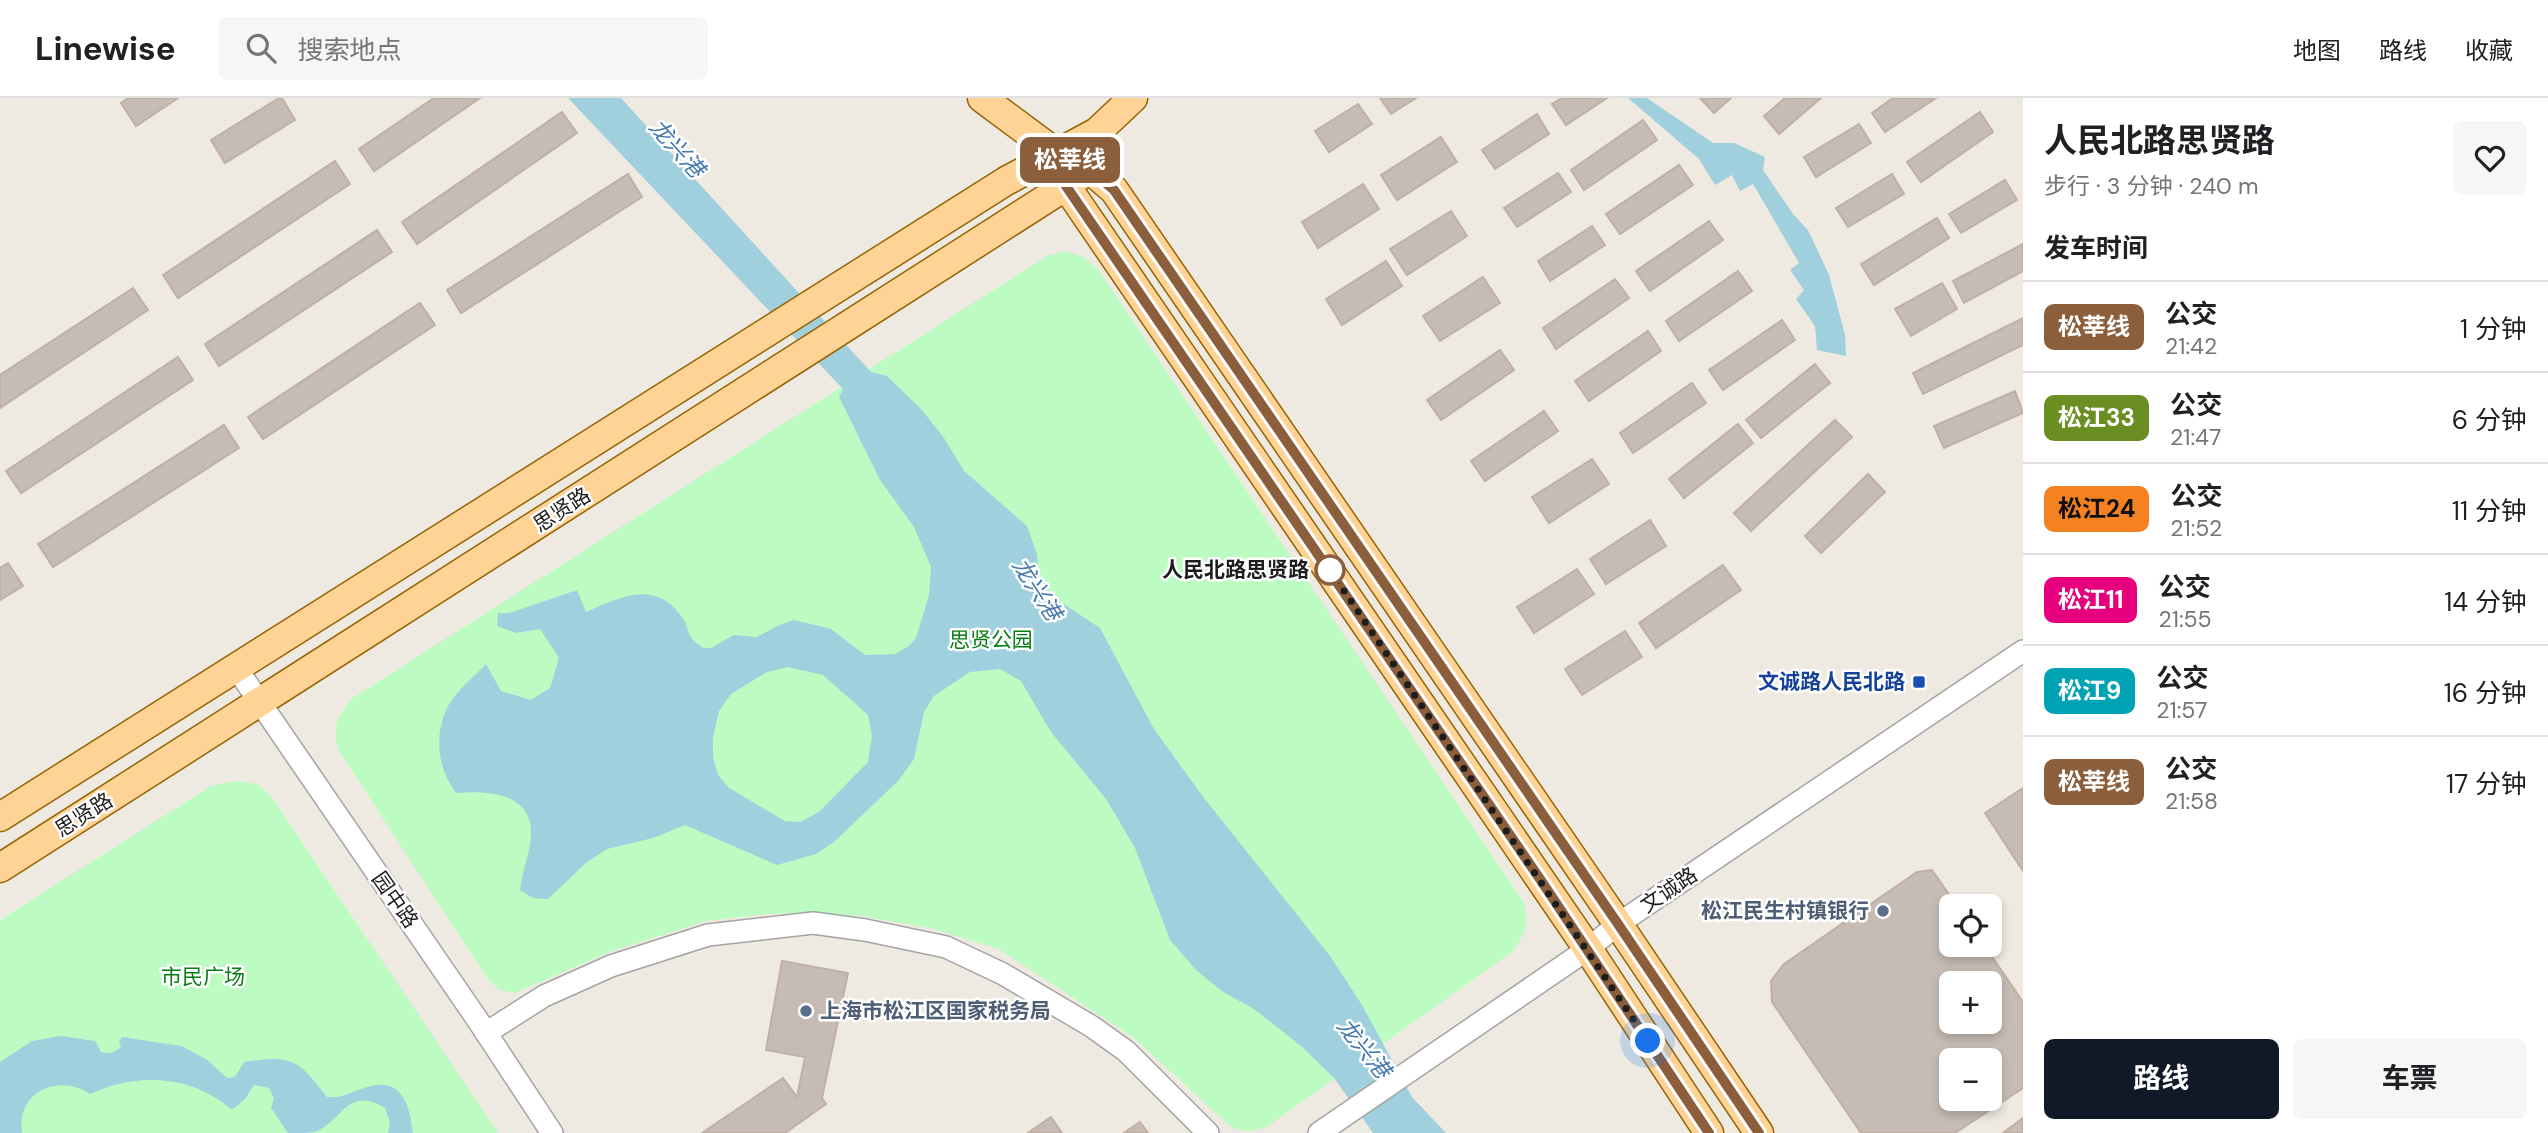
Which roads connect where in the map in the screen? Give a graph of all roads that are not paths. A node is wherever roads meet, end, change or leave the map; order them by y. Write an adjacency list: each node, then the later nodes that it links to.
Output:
1 (982, 98): 4 (main road)
2 (1133, 98): 3 (main road, 思贤路)
3 (1097, 132): 4 (main road, 思贤路); 5 (main road)
4 (1056, 153): 5 (main road); 6 (main road); 8 (main road, 思贤路)
5 (1089, 169): 6 (main road, 思贤路); 12 (main road)
6 (1066, 186): 9 (main road, 思贤路); 13 (main road)
7 (2023, 651): 12 (street, 文诚路)
8 (237, 669): 9 (street, 园中路); 10 (main road, 思贤路)
9 (260, 704): 11 (main road, 思贤路); 14 (street, 园中路)
10 (0, 817)
11 (0, 868)
12 (1618, 924): 13 (street, 文诚路); 19 (main road)
13 (1588, 949): 17 (street, 文诚路); 18 (main road)
14 (486, 1033): 15 (street, 园中路); 16 (street)
15 (552, 1133)
16 (1208, 1133)
17 (1319, 1133)
18 (1709, 1133)
19 (1759, 1133)

